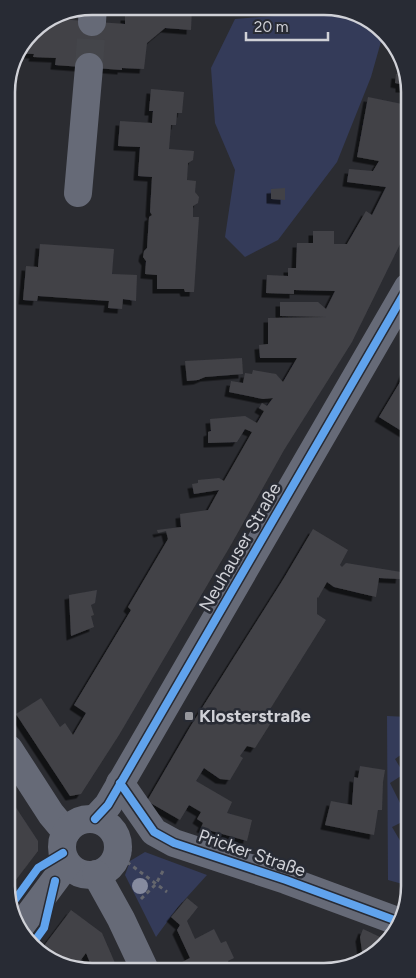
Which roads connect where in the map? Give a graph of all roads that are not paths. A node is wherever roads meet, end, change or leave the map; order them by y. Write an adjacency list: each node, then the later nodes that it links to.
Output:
1 (89, 67): 2 (street)
2 (78, 193)
3 (401, 299): 5 (street, Neuhauser Straße)
4 (15, 759): 7 (street)
5 (120, 782): 6 (street, Neuhauser Straße); 8 (street, Pricker Straße)
6 (95, 819): 7 (street); 9 (street)
7 (66, 832): 10 (street)
8 (154, 832): 9 (street); 12 (street, Pricker Straße)
9 (122, 851): 11 (street)
10 (67, 864): 11 (street); 13 (street)
11 (96, 874): 14 (street)
12 (393, 919)
13 (24, 922)
14 (142, 963)

